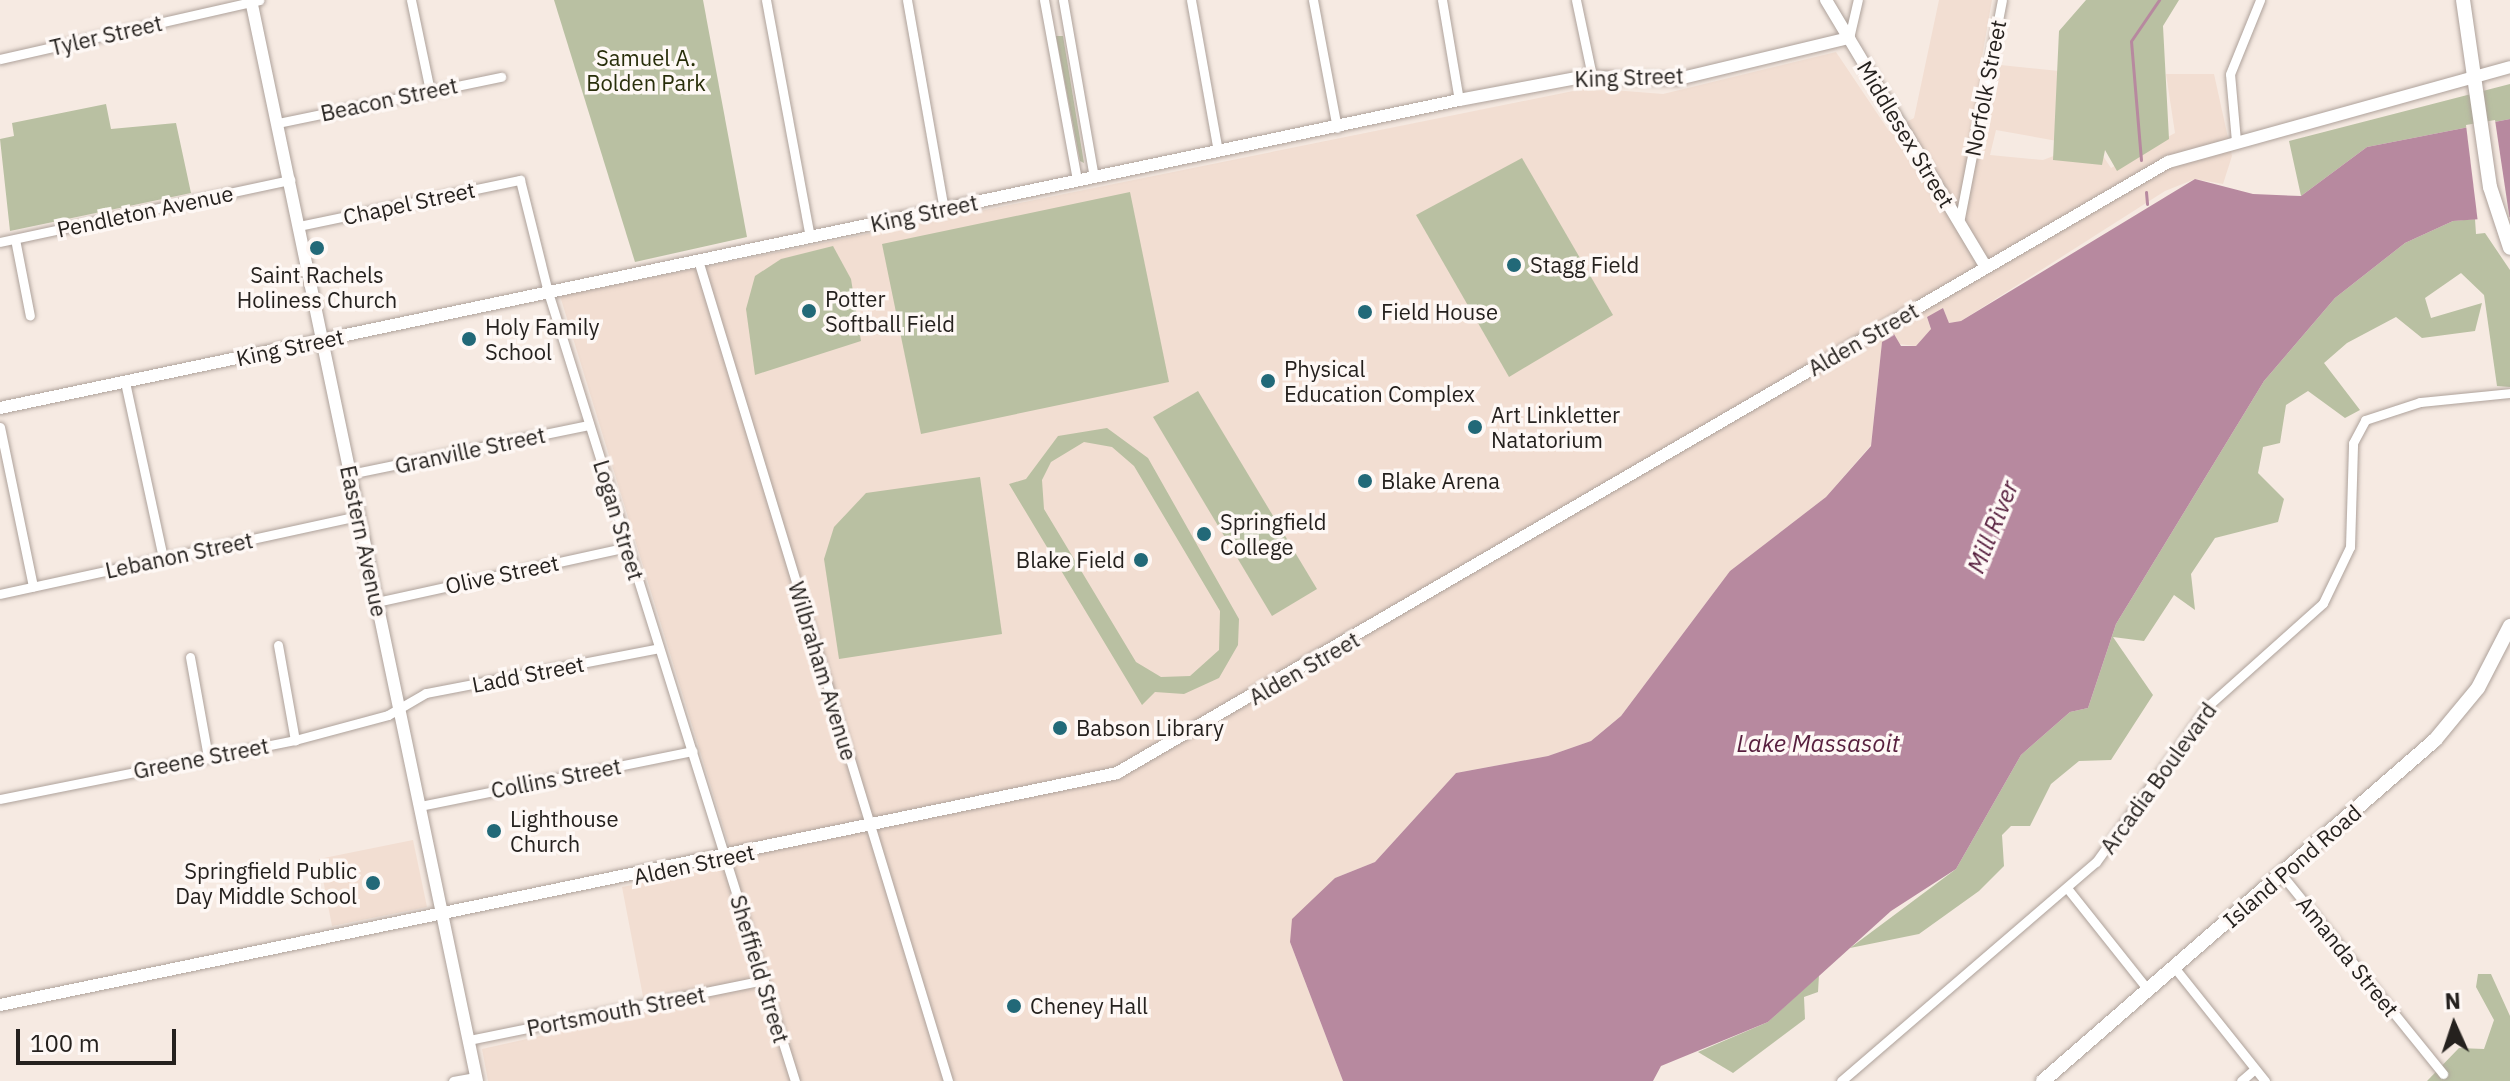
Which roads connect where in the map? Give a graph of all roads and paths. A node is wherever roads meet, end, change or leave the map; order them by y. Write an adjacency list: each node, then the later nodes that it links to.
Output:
1 (411, 0): 24 (street)
2 (766, 0): 37 (street)
3 (907, 0): 34 (street)
4 (1044, 0): 17 (street)
5 (1063, 0): 16 (street)
6 (1191, 0): 29 (street)
7 (1313, 0): 27 (street)
8 (1442, 0): 25 (street)
9 (1576, 0): 21 (street)
10 (1826, 0): 18 (street, Middlesex Street)
11 (1858, 0): 18 (street)
12 (2002, 0): 35 (street, Norfolk Street)
13 (2260, 0): 28 (street)
14 (2463, 0): 22 (main road)
15 (254, 1): 19 (street, Tyler Street); 26 (street, Eastern Avenue)
16 (1067, 24): 17 (street); 30 (street)
17 (1049, 27): 33 (street)
18 (1849, 38): 21 (street, King Street); 35 (street, Middlesex Street)
19 (0, 59)
20 (2510, 67): 22 (street, Alden Street)
21 (1592, 76): 25 (street, King Street)
22 (2475, 76): 28 (street, Alden Street); 40 (main road)
23 (501, 77): 24 (street, Beacon Street)
24 (430, 91): 26 (street, Beacon Street)
25 (1459, 100): 27 (street, King Street)
26 (278, 123): 31 (street, Eastern Avenue)
27 (1337, 128): 29 (street, King Street)
28 (2236, 141): 42 (street, Alden Street)
29 (1218, 151): 30 (street, King Street)
30 (1094, 177): 33 (street, King Street)
31 (290, 180): 36 (street, Eastern Avenue); 38 (street, Pendleton Avenue)
32 (520, 180): 36 (street, Chapel Street); 43 (street, Logan Street)
33 (1077, 180): 34 (street, King Street)
34 (944, 209): 37 (street, King Street)
35 (1959, 223): 42 (street, Middlesex Street)
36 (299, 226): 45 (street, Eastern Avenue)
37 (810, 237): 41 (street, King Street)
38 (15, 239): 39 (street, Pendleton Avenue); 44 (street)
39 (0, 242)
40 (2510, 248)
41 (698, 260): 43 (street, King Street); 68 (street, Wilbraham Avenue)
42 (1986, 267): 68 (street, Alden Street)
43 (548, 292): 45 (street, King Street); 49 (street, Logan Street)
44 (30, 316)
45 (323, 339): 46 (street, King Street); 51 (street, Eastern Avenue)
46 (125, 382): 48 (street, King Street); 54 (street)
47 (2510, 393): 71 (street, Arcadia Boulevard)
48 (0, 408)
49 (589, 425): 51 (street, Granville Street); 53 (street, Logan Street)
50 (0, 427): 55 (street)
51 (350, 474): 52 (street, Eastern Avenue)
52 (359, 516): 54 (street, Lebanon Street); 57 (street, Eastern Avenue)
53 (627, 547): 57 (street, Olive Street); 60 (street, Logan Street)
54 (163, 558): 55 (street, Lebanon Street)
55 (33, 587): 56 (street, Lebanon Street)
56 (0, 594)
57 (377, 602): 62 (street, Eastern Avenue)
58 (2510, 626): 70 (main road, Island Pond Road)
59 (278, 645): 63 (street)
60 (659, 648): 62 (street, Ladd Street); 64 (street, Logan Street)
61 (190, 657): 65 (street)
62 (400, 707): 63 (street, Greene Street); 67 (street, Eastern Avenue)
63 (295, 740): 65 (street, Greene Street)
64 (692, 751): 67 (street, Collins Street); 69 (street, Logan Street)
65 (208, 757): 66 (street, Greene Street)
66 (0, 799)
67 (420, 806): 72 (street, Eastern Avenue)
68 (872, 828): 69 (street, Alden Street); 83 (street, Wilbraham Avenue)
69 (725, 857): 72 (street, Alden Street); 74 (street, Sheffield Street)
70 (2282, 875): 73 (main road, Island Pond Road); 79 (street, Amanda Street)
71 (2067, 888): 75 (street); 84 (street, Arcadia Boulevard)
72 (443, 915): 76 (street, Alden Street); 77 (street, Eastern Avenue)
73 (2174, 967): 75 (main road, Island Pond Road); 78 (street)
74 (764, 980): 77 (street, Portsmouth Street); 82 (street, Sheffield Street)
75 (2148, 990): 85 (main road, Island Pond Road)
76 (0, 1005)
77 (469, 1040): 80 (street, Eastern Avenue)
78 (2255, 1069): 86 (street); 87 (street)
79 (2443, 1074)
80 (477, 1079): 81 (street)
81 (453, 1081)
82 (795, 1081)
83 (948, 1081)
84 (1841, 1081)
85 (2043, 1081)
86 (2241, 1081)
87 (2265, 1081)

